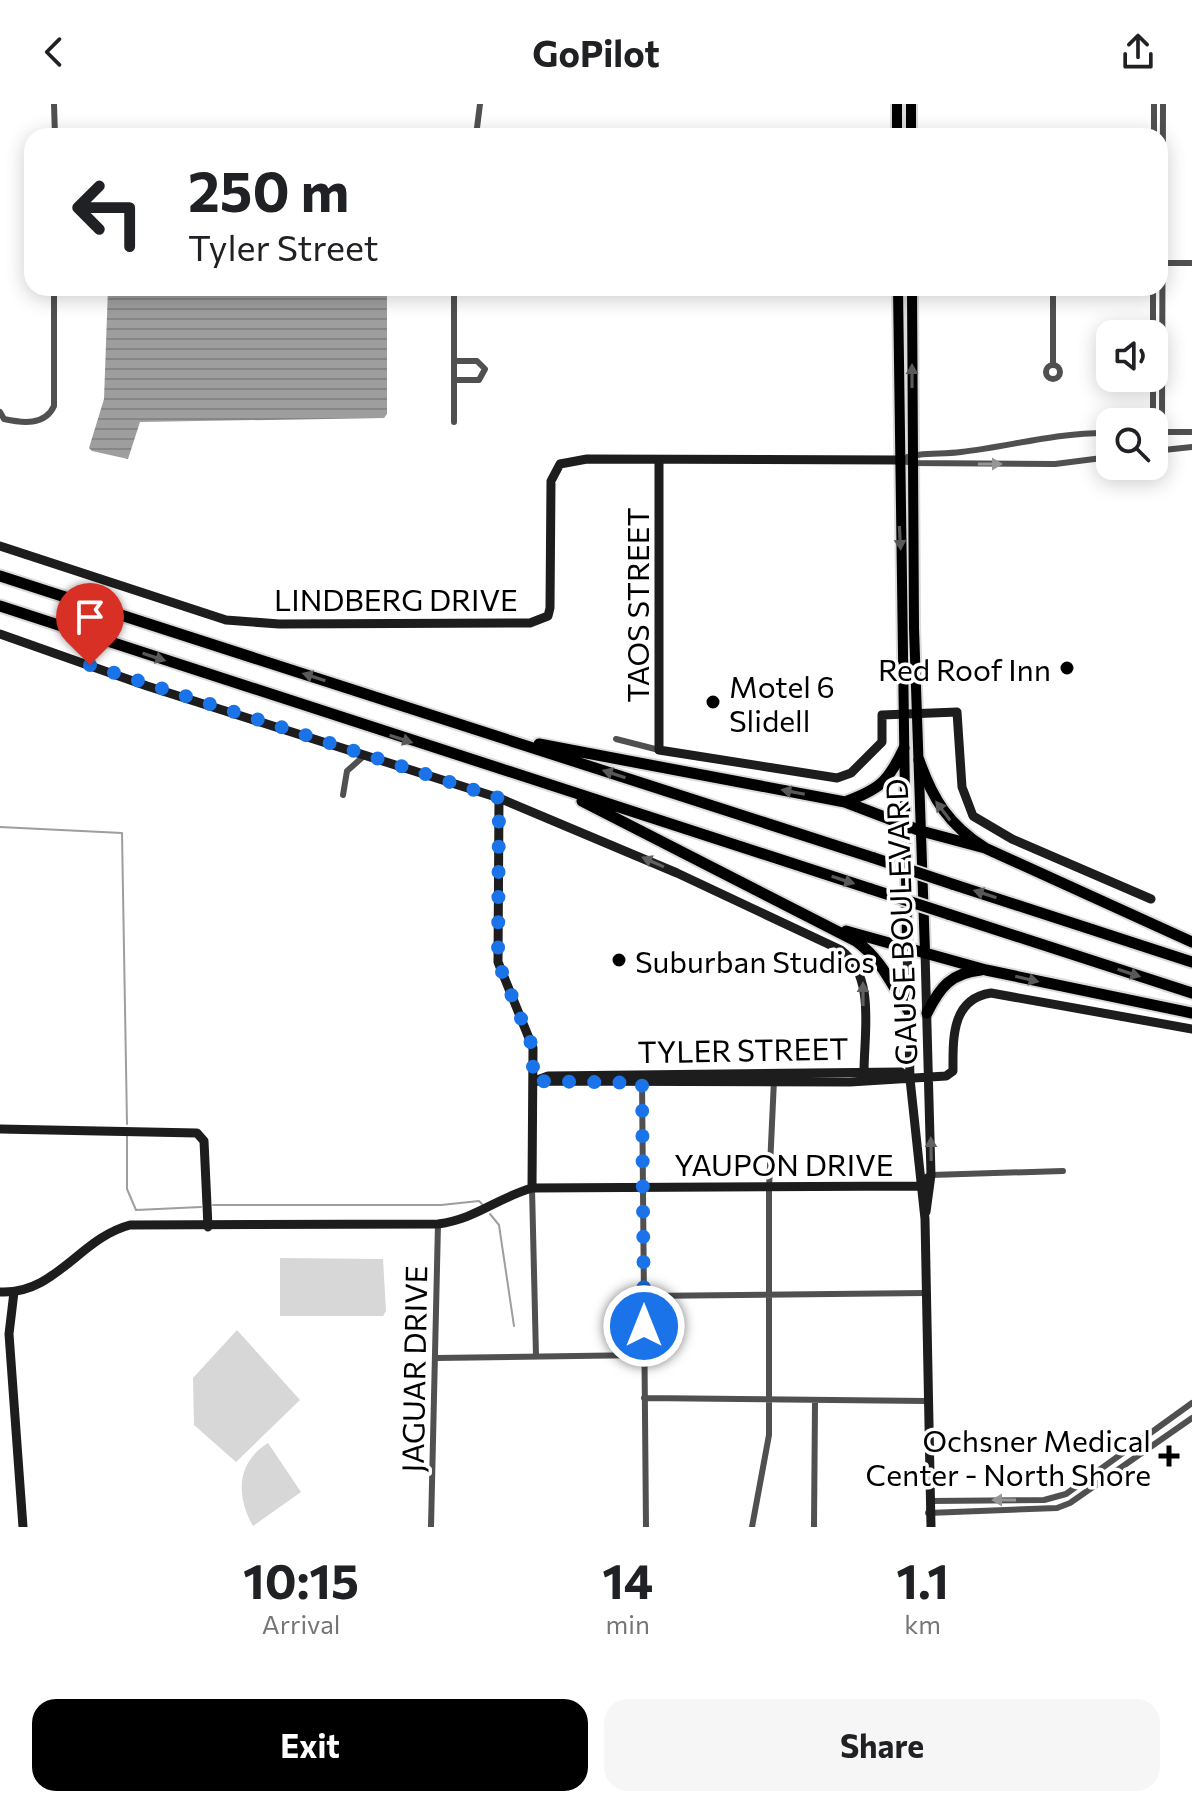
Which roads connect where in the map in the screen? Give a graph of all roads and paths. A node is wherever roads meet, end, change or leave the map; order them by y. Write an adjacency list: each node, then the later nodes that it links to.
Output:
1 (54, 104): 7 (street)
2 (480, 104): 8 (street)
3 (897, 104): 9 (main road)
4 (911, 104): 10 (main road)
5 (1154, 104): 11 (street)
6 (1163, 104): 12 (street)
7 (55, 128)
8 (477, 128)
9 (897, 128)
10 (911, 128)
11 (1154, 128)
12 (1163, 128)
13 (1168, 263): 14 (street)
14 (1192, 263)
15 (54, 296): 29 (street)
16 (454, 296): 24 (street)
17 (898, 296): 39 (main road, GAUSE BOULEVARD)
18 (912, 296): 36 (main road, GAUSE BOULEVARD, one-way to 18)
19 (1053, 296): 25 (street)
20 (1153, 296): 22 (street)
21 (1161, 296): 23 (street)
22 (1153, 320)
23 (1161, 320)
24 (454, 361): 26 (street); 26 (street)
25 (1053, 365)
26 (454, 380): 30 (street)
27 (1153, 392): 28 (street)
28 (1162, 392)
29 (0, 412)
30 (454, 422)
31 (1168, 432): 32 (street)
32 (1192, 432)
33 (1096, 433): 36 (street)
34 (1192, 447): 35 (street)
35 (1168, 450)
36 (913, 459): 37 (street, one-way to 37); 39 (street); 43 (main road, GAUSE BOULEVARD)
37 (1096, 459)
38 (659, 460): 39 (street, LINDBERG DRIVE); 40 (street, LINDBERG DRIVE); 50 (street, TAOS STREET)
39 (899, 460): 43 (main road, GAUSE BOULEVARD, one-way to 43)
40 (0, 546)
41 (0, 576): 47 (highway, one-way to 41)
42 (0, 606): 53 (highway, one-way to 53)
43 (908, 623): 45 (main road, GAUSE BOULEVARD); 46 (main road, GAUSE BOULEVARD)
44 (0, 634): 51 (street)
45 (917, 712): 46 (street); 52 (main road, GAUSE BOULEVARD); 60 (street)
46 (904, 714): 49 (main road, GAUSE BOULEVARD); 50 (street)
47 (495, 735): 56 (highway, one-way to 47); 65 (highway, one-way to 47, bridge)
48 (616, 739): 50 (street)
49 (904, 748): 56 (highway); 57 (main road, GAUSE BOULEVARD)
50 (659, 750)
51 (366, 754): 54 (street); 55 (street)
52 (919, 760): 58 (main road, GAUSE BOULEVARD); 59 (highway, one-way to 52)
53 (555, 787): 61 (highway); 67 (highway, one-way to 67, bridge)
54 (343, 795)
55 (499, 798): 72 (street, one-way to 55); 77 (street)
56 (845, 802): 57 (highway)
57 (906, 823): 58 (highway); 63 (main road, GAUSE BOULEVARD)
58 (921, 831): 59 (highway); 64 (main road, GAUSE BOULEVARD)
59 (985, 848): 62 (highway)
60 (1151, 899)
61 (827, 926): 63 (highway); 68 (highway)
62 (1192, 942)
63 (907, 947): 64 (highway); 68 (street, GAUSE BOULEVARD)
64 (925, 952): 66 (highway); 69 (street, GAUSE BOULEVARD)
65 (1192, 962)
66 (986, 970): 69 (highway); 70 (highway, one-way to 70)
67 (1192, 993)
68 (908, 1010): 76 (street, GAUSE BOULEVARD)
69 (927, 1013): 73 (street, GAUSE BOULEVARD)
70 (1192, 1013)
71 (1192, 1029): 73 (street)
72 (864, 1072): 74 (street, TYLER STREET); 76 (street, TYLER STREET)
73 (929, 1077): 76 (street); 80 (street, GAUSE BOULEVARD, one-way to 73)
74 (774, 1078): 75 (street, TYLER STREET); 76 (street, TYLER STREET); 84 (street)
75 (642, 1079): 77 (street, TYLER STREET); 83 (street)
76 (910, 1079): 81 (street, GAUSE BOULEVARD)
77 (533, 1081): 82 (street)
78 (0, 1129): 87 (street)
79 (1063, 1171): 80 (street)
80 (931, 1175): 81 (street, YAUPON DRIVE); 85 (street, GAUSE BOULEVARD)
81 (919, 1186): 84 (street, YAUPON DRIVE); 85 (street, GAUSE BOULEVARD)
82 (532, 1188): 83 (street, YAUPON DRIVE); 86 (street, YAUPON DRIVE); 94 (street)
83 (643, 1188): 84 (street, YAUPON DRIVE); 92 (street)
84 (769, 1188): 91 (street)
85 (925, 1219): 90 (street, GAUSE BOULEVARD)
86 (438, 1224): 87 (street, YAUPON DRIVE); 95 (street, JAGUAR DRIVE)
87 (208, 1227): 89 (street, YAUPON DRIVE)
88 (0, 1292): 89 (street)
89 (14, 1292): 104 (street)
90 (926, 1293): 91 (street); 98 (street, GAUSE BOULEVARD)
91 (770, 1295): 92 (street); 97 (street)
92 (644, 1296): 93 (street)
93 (644, 1355): 94 (street); 96 (street)
94 (536, 1356): 95 (street)
95 (436, 1358): 105 (street, JAGUAR DRIVE)
96 (644, 1398): 97 (street); 106 (street)
97 (770, 1401): 99 (street); 107 (street)
98 (926, 1401): 99 (street); 102 (street, GAUSE BOULEVARD)
99 (815, 1402): 108 (street)
100 (1192, 1403): 102 (street, one-way to 102)
101 (1192, 1418): 103 (street)
102 (927, 1501): 103 (street, GAUSE BOULEVARD)
103 (928, 1513): 109 (street, GAUSE BOULEVARD)
104 (23, 1527)
105 (431, 1527)
106 (646, 1527)
107 (752, 1527)
108 (814, 1527)
109 (931, 1527)

